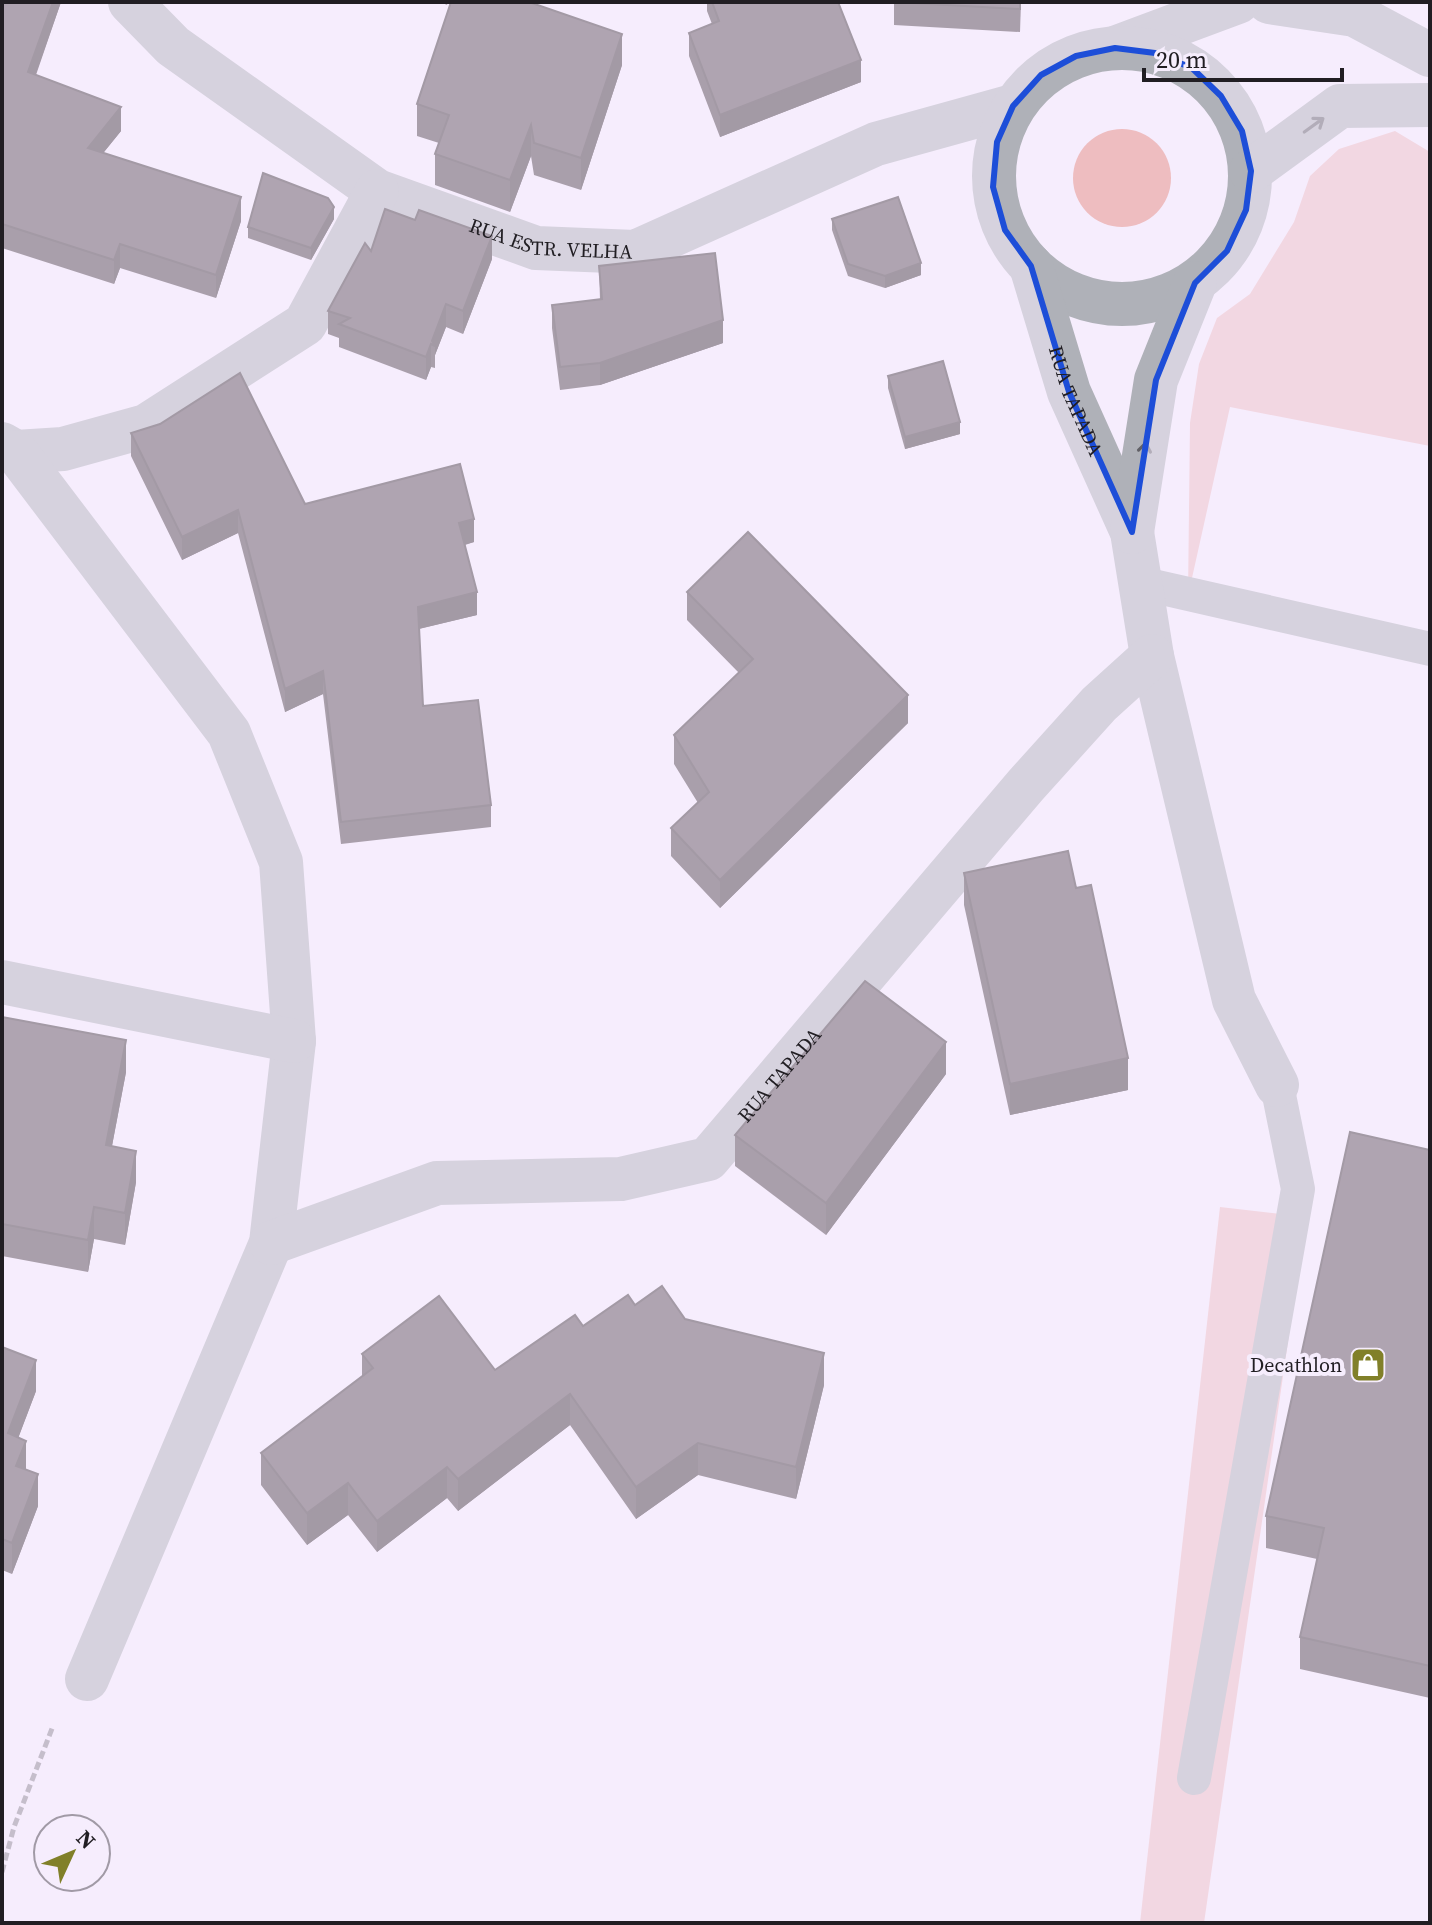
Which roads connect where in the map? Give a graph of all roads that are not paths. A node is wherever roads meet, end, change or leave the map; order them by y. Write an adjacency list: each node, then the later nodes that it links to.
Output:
1 (130, 2): 9 (street, RUA ESTR. VELHA)
2 (1238, 2): 4 (street)
3 (1269, 2): 5 (street)
4 (1115, 48): 7 (street); 8 (street)
5 (1430, 55)
6 (1430, 105): 8 (street, one-way to 6)
7 (1013, 106): 9 (street, RUA ESTR. VELHA); 10 (street)
8 (1251, 171): 11 (street)
9 (377, 191): 12 (street)
10 (1031, 266): 11 (street); 13 (street, RUA TAPADA)
11 (1195, 283): 13 (street, RUA TAPADA, one-way to 11)
12 (9, 448): 18 (street)
13 (1132, 532): 14 (street, RUA TAPADA)
14 (1140, 583): 15 (lane); 16 (street, RUA TAPADA)
15 (1430, 649)
16 (1152, 656): 19 (street, RUA TAPADA); 20 (street, RUA TAPADA)
17 (2, 982): 18 (street)
18 (294, 1041): 20 (street)
19 (1277, 1085): 22 (lane)
20 (271, 1243): 21 (street)
21 (87, 1679)
22 (1194, 1778)

